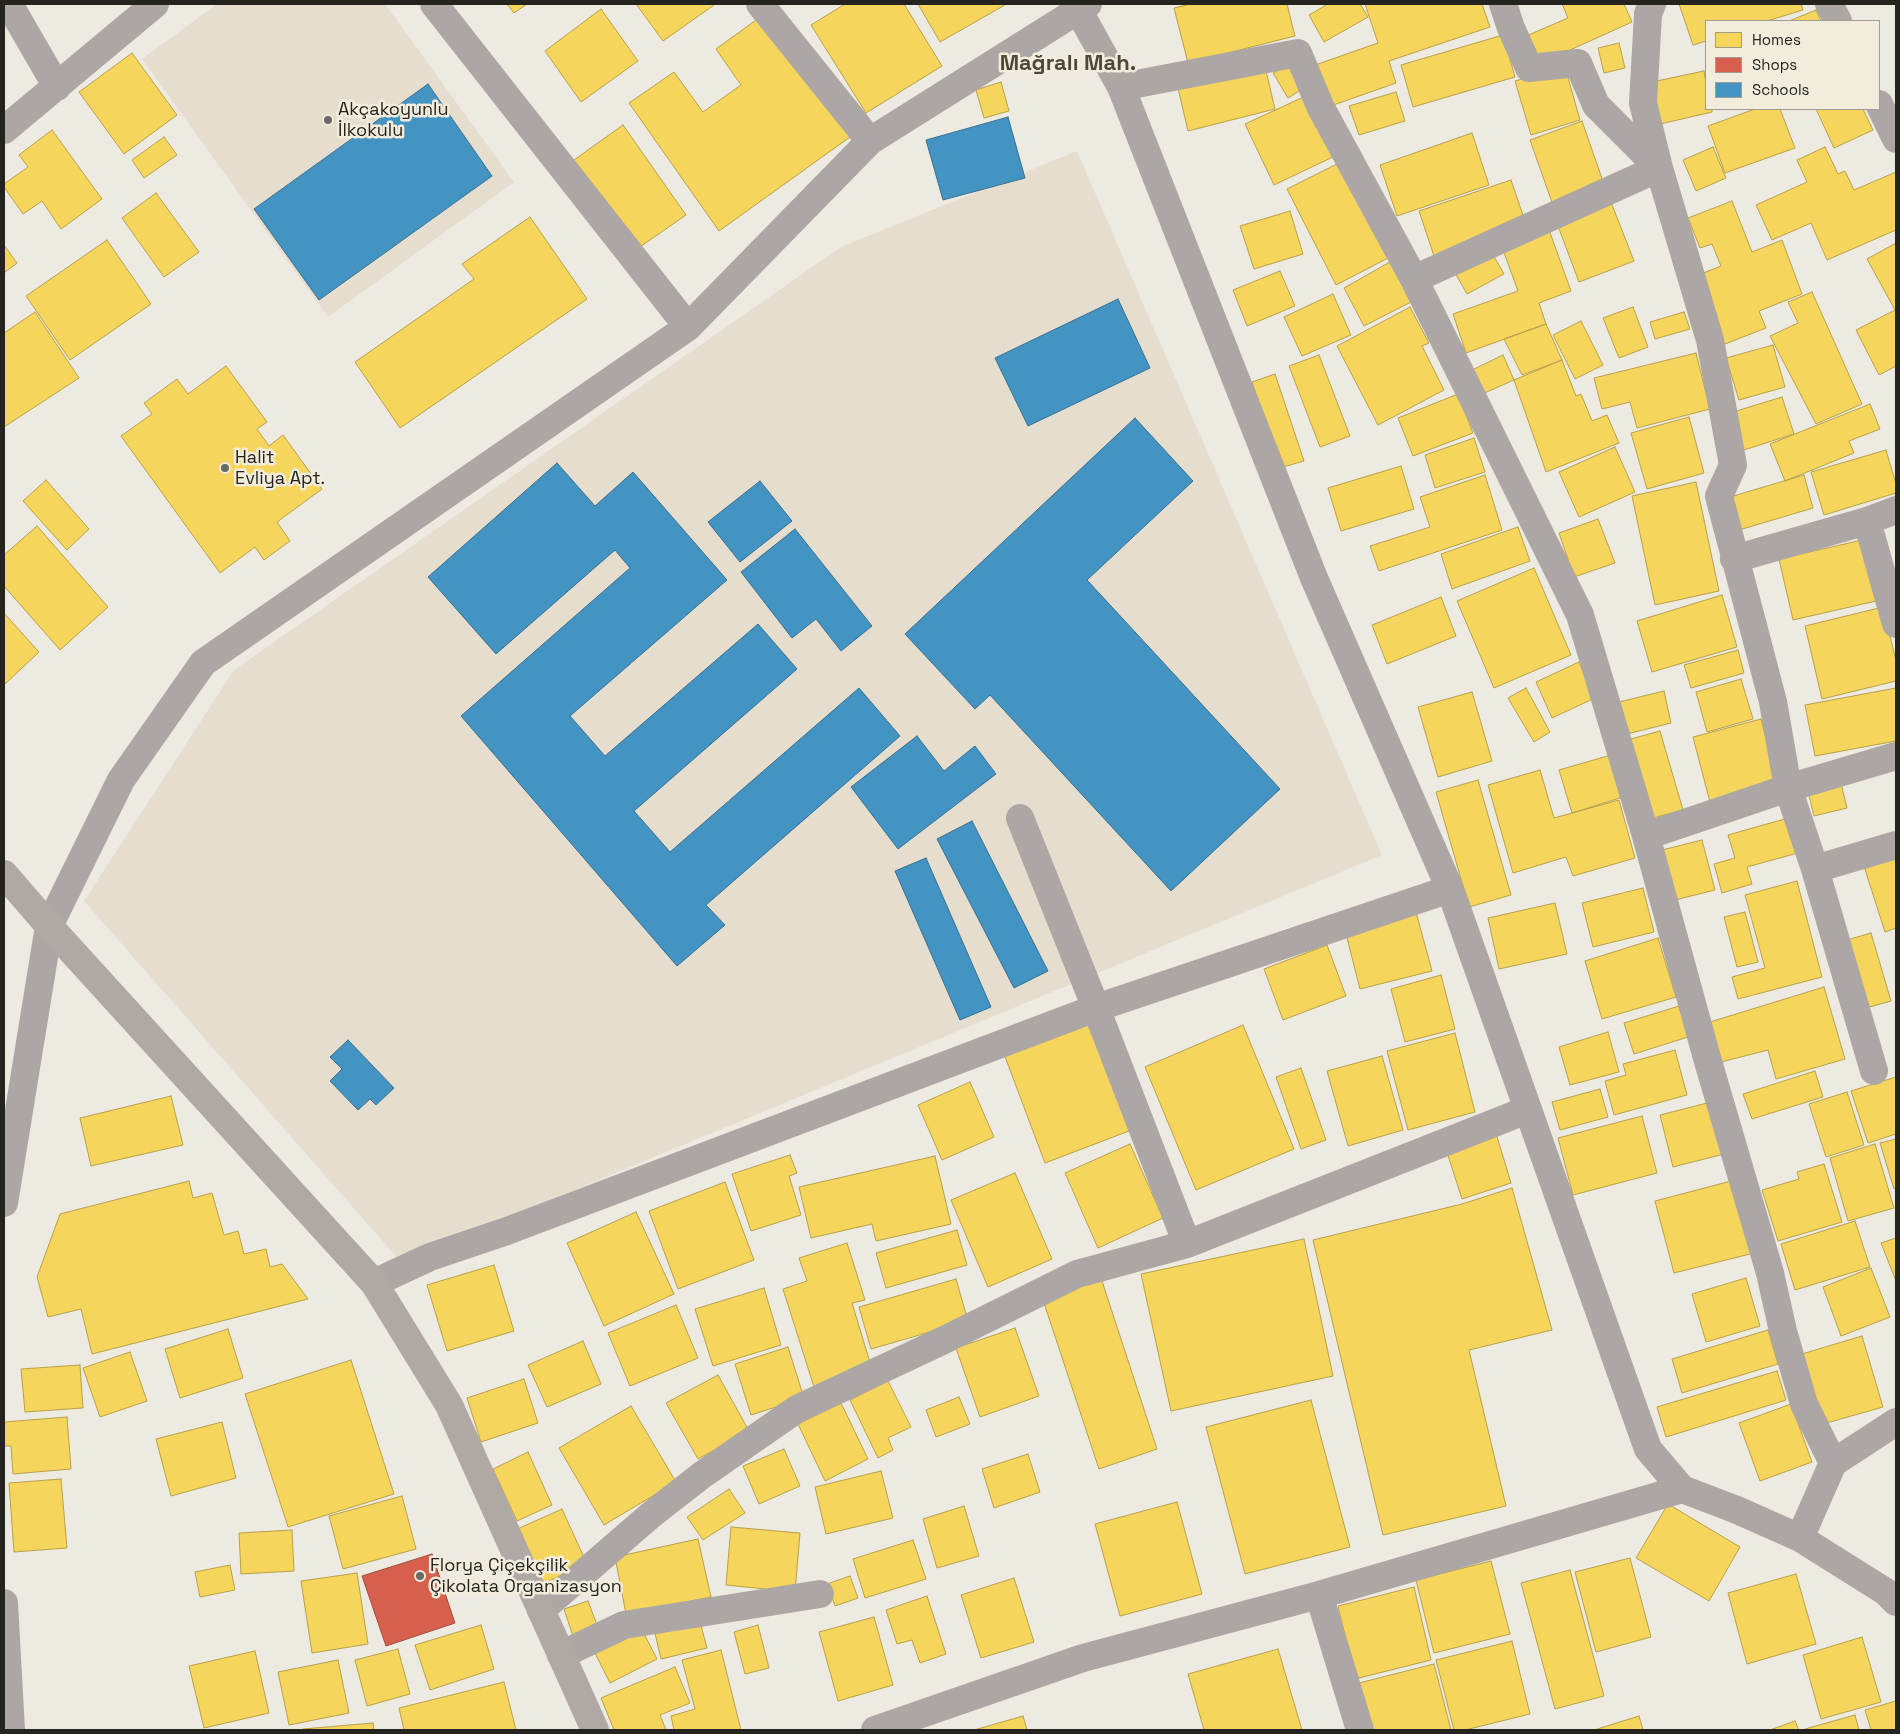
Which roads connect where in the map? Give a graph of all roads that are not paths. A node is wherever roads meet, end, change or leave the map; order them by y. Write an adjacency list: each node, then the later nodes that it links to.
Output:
1 (9, 4): 10 (street)
2 (155, 4): 10 (street)
3 (434, 4): 18 (street)
4 (760, 4): 15 (street)
5 (1503, 4): 16 (street)
6 (1652, 4): 16 (street)
7 (1829, 4): 9 (street)
8 (1081, 6): 11 (street); 15 (street)
9 (1837, 20)
10 (57, 87): 13 (street)
11 (1120, 88): 17 (street); 30 (street)
12 (1880, 106): 14 (street)
13 (4, 130)
14 (1896, 139)
15 (870, 141): 18 (street)
16 (1659, 168): 17 (street); 21 (street)
17 (1414, 279): 26 (street)
18 (688, 327): 31 (street)
19 (1896, 510): 20 (street)
20 (1867, 521): 21 (street); 22 (street)
21 (1734, 559): 24 (street)
22 (1896, 624)
23 (1896, 756): 24 (street)
24 (1788, 788): 26 (street); 28 (street)
25 (1020, 818): 32 (street)
26 (1646, 836): 39 (street)
27 (1896, 845): 28 (street)
28 (1815, 869): 33 (street)
29 (4, 874): 31 (main road)
30 (1450, 889): 32 (street); 34 (street)
31 (49, 926): 35 (street); 37 (main road)
32 (1096, 1008): 36 (street); 37 (street)
33 (1874, 1071)
34 (1527, 1110): 36 (street); 40 (street)
35 (4, 1203)
36 (1187, 1244): 46 (street)
37 (374, 1283): 46 (main road)
38 (1896, 1422): 39 (street)
39 (1833, 1464): 41 (street)
40 (1682, 1489): 41 (street); 43 (street)
41 (1800, 1538): 44 (street)
42 (820, 1594): 47 (street)
43 (1319, 1595): 50 (street); 51 (street)
44 (1896, 1602)
45 (4, 1603): 48 (street)
46 (541, 1610): 47 (main road)
47 (560, 1655): 49 (main road)
48 (11, 1730)
49 (594, 1730)
50 (876, 1730)
51 (1360, 1730)

